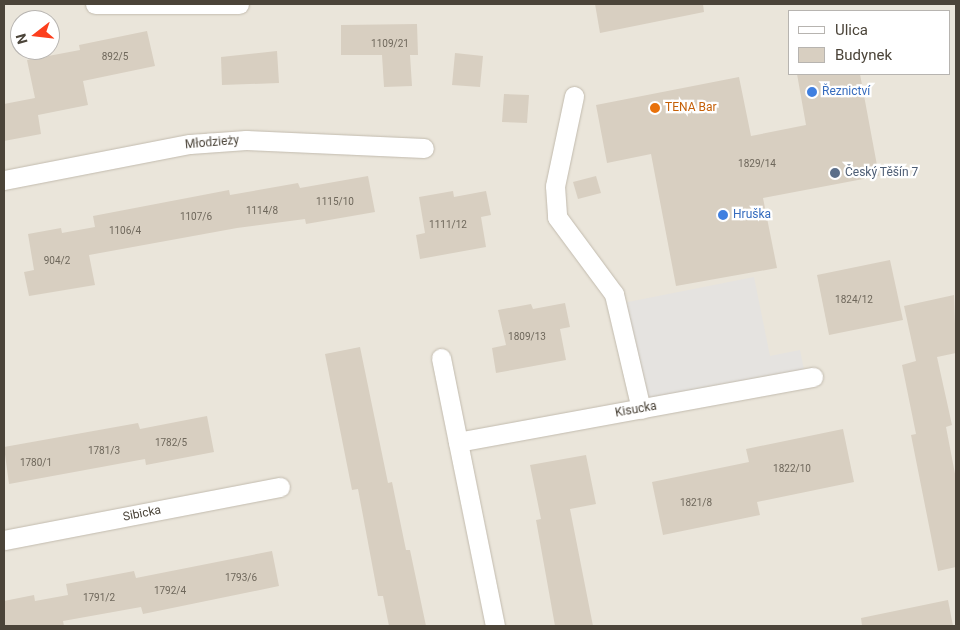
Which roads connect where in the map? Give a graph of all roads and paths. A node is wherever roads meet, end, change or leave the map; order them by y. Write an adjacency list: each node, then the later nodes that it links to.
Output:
1 (95, 4): 2 (street)
2 (240, 4)
3 (574, 96): 8 (street)
4 (424, 148): 5 (street, Młodzieży)
5 (4, 180)
6 (441, 358): 9 (street)
7 (813, 377): 8 (street, Kisucka)
8 (641, 409): 9 (street, Kisucka)
9 (458, 442): 12 (street)
10 (280, 488): 11 (street, Sibicka)
11 (4, 540)
12 (495, 626)

